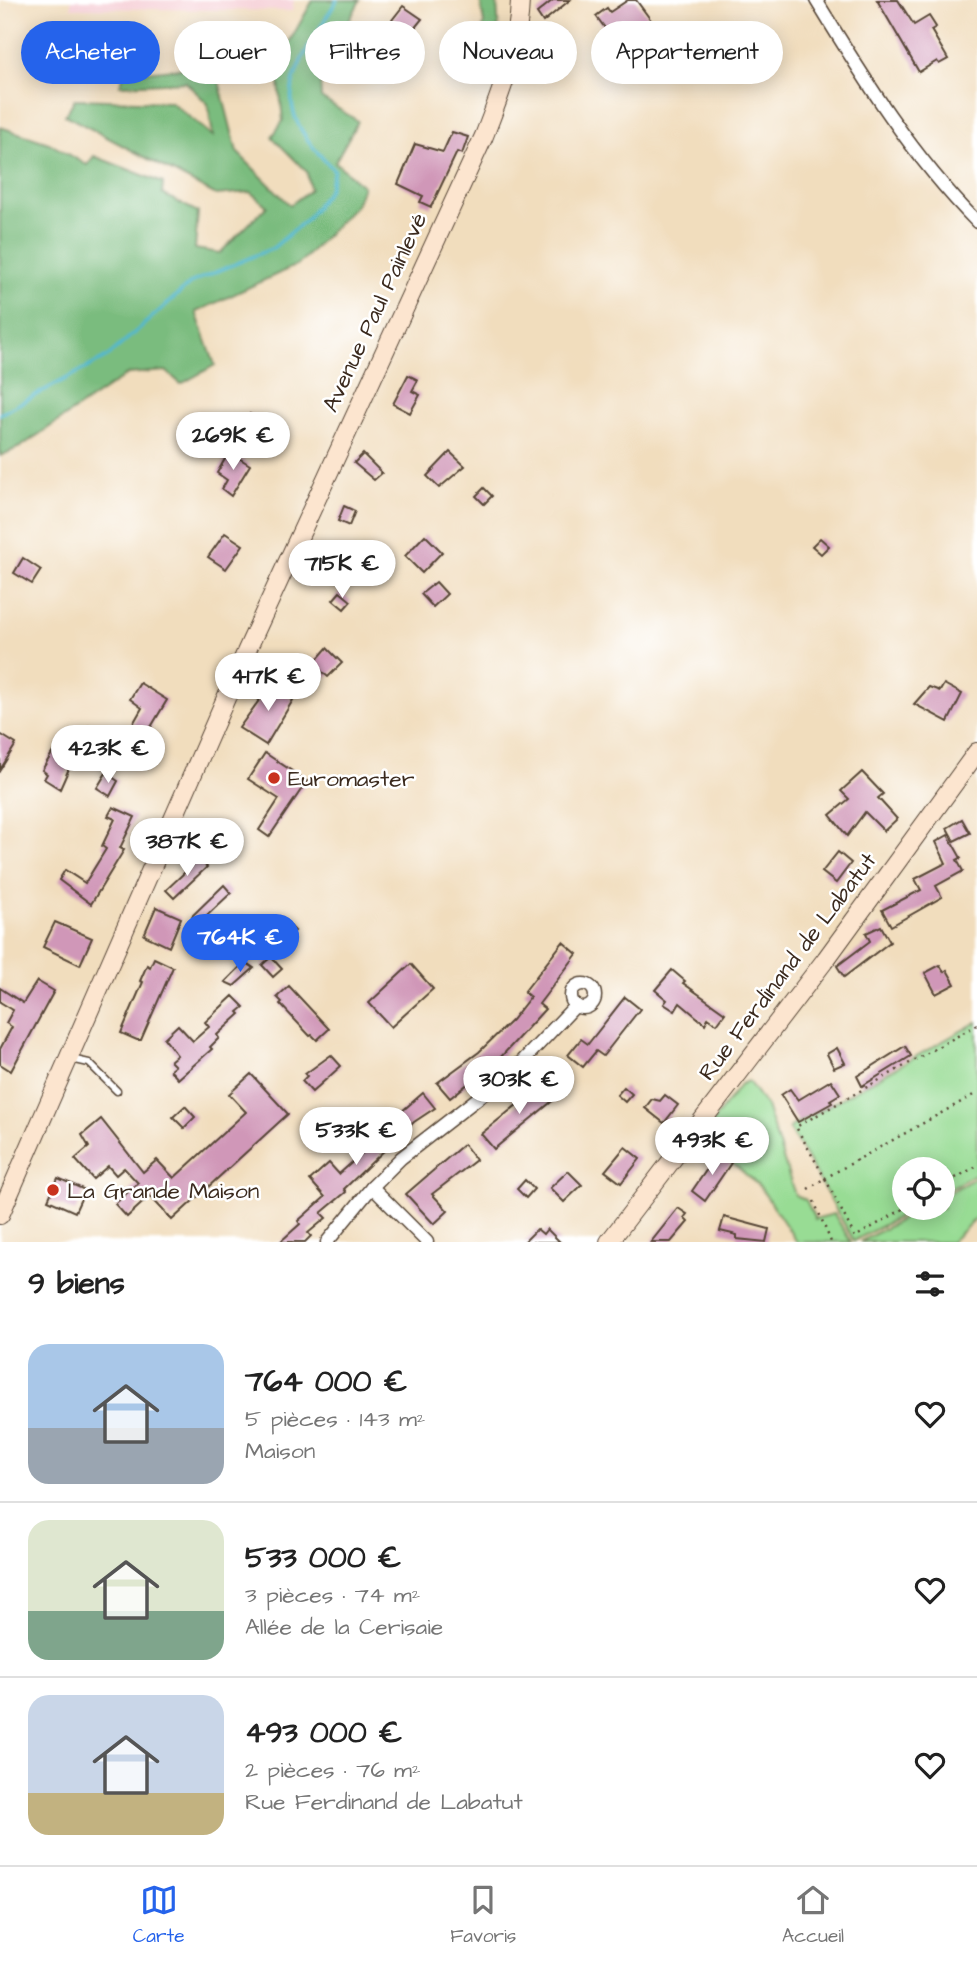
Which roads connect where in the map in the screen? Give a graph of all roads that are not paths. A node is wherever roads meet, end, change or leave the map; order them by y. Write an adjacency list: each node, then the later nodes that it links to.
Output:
1 (520, 0): 6 (main road, Avenue Paul Painlevé)
2 (816, 0): 3 (street)
3 (977, 222)
4 (977, 752): 13 (main road, Rue Ferdinand de Labatut)
5 (576, 1005): 8 (street)
6 (69, 1058): 7 (lane); 9 (main road, Avenue Paul Painlevé)
7 (117, 1091)
8 (372, 1187): 11 (street); 12 (street)
9 (5, 1189): 10 (main road, Avenue Paul Painlevé)
10 (0, 1215)
11 (327, 1242)
12 (427, 1242)
13 (609, 1242)

